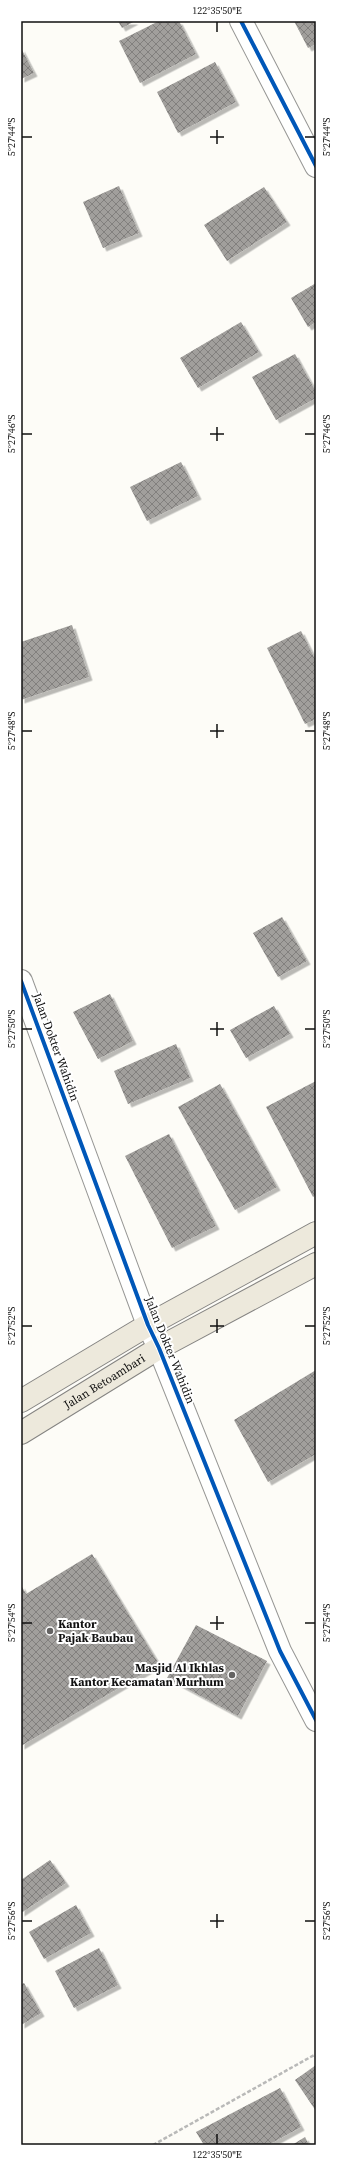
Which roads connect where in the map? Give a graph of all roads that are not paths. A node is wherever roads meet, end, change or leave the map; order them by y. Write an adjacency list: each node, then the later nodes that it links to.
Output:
1 (241, 21): 2 (street)
2 (316, 166)
3 (21, 981): 6 (street, Jalan Dokter Wahidin)
4 (316, 1233): 6 (main road)
5 (316, 1264): 7 (main road, Jalan Betoambari)
6 (148, 1325): 7 (street, Jalan Dokter Wahidin); 8 (main road)
7 (159, 1348): 9 (main road, Jalan Betoambari); 10 (street, Jalan Dokter Wahidin)
8 (21, 1401)
9 (21, 1433)
10 (316, 1720)

